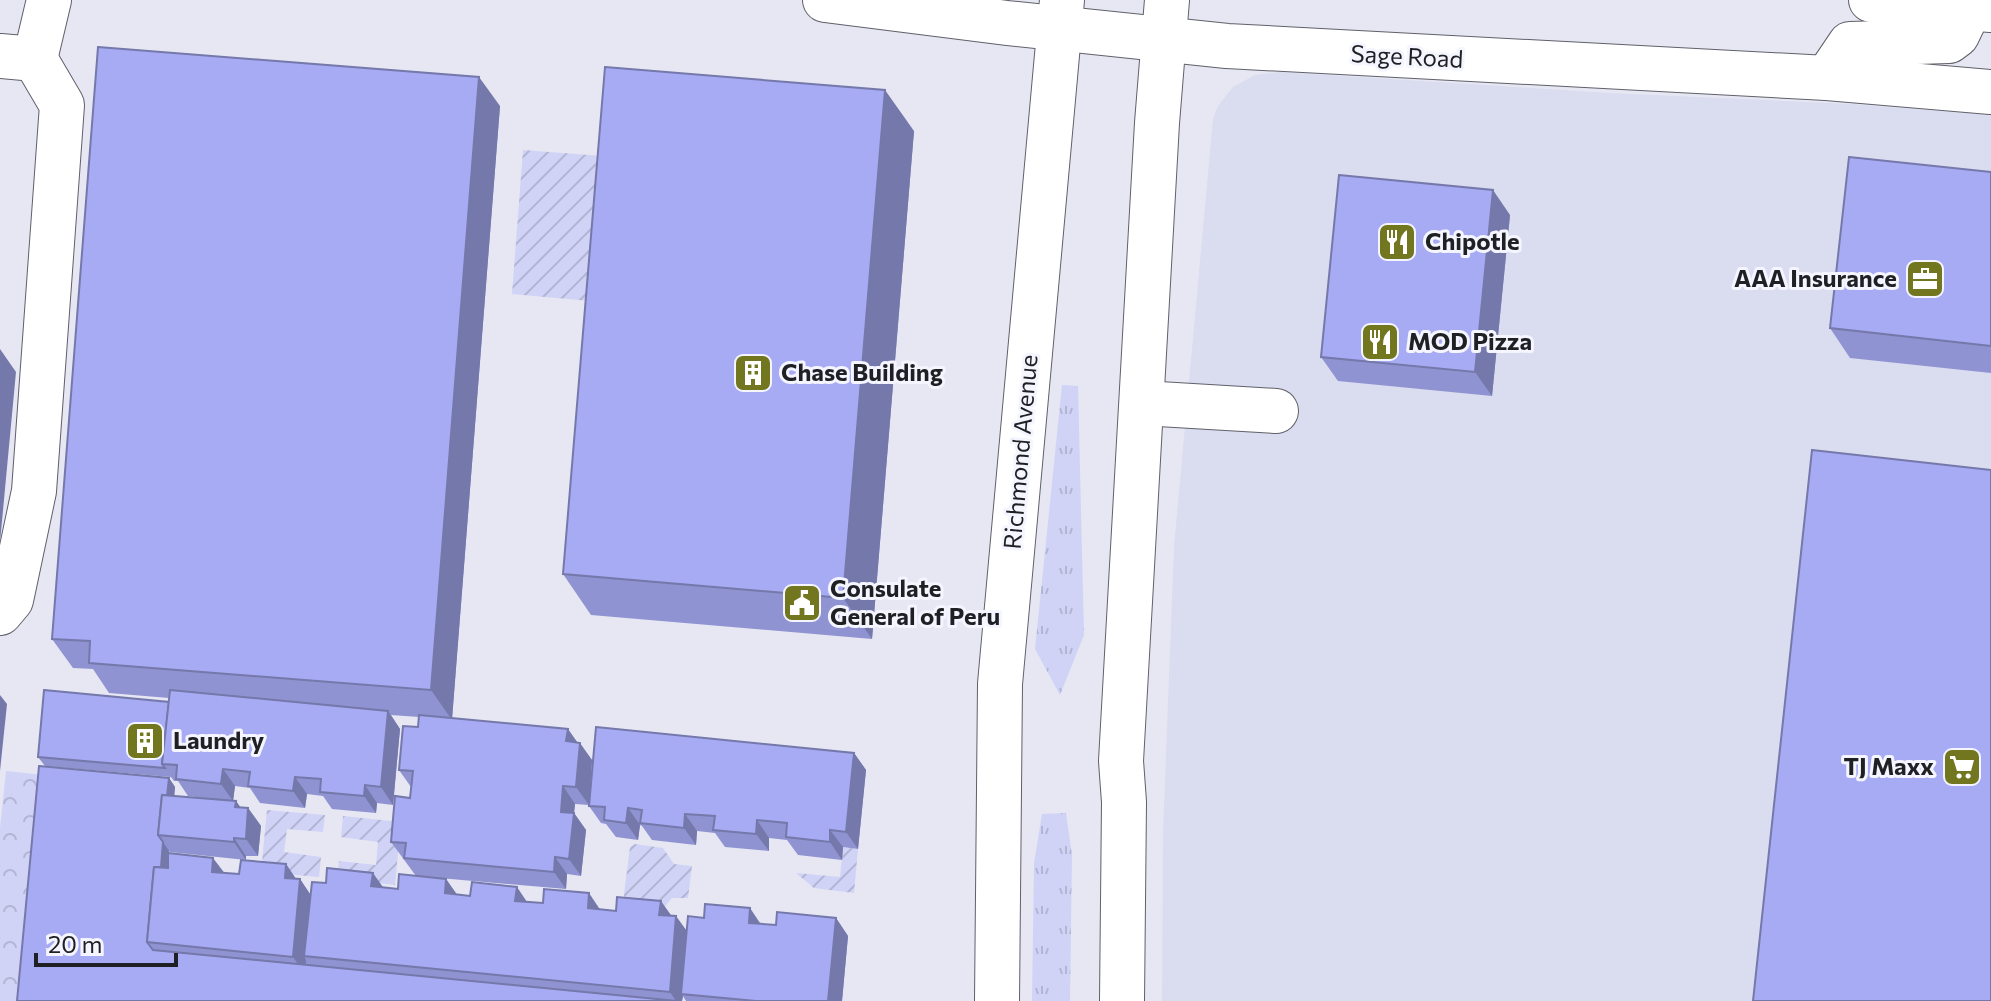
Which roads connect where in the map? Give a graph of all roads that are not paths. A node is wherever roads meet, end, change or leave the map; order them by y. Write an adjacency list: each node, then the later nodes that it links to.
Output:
1 (49, 0): 7 (main road)
2 (825, 0): 5 (main road, Sage Road)
3 (1871, 0): 4 (main road)
4 (1977, 6): 8 (main road)
5 (1060, 14): 6 (main road, Sage Road); 13 (main road, Richmond Avenue)
6 (1165, 20): 8 (main road, Sage Road); 10 (main road)
7 (18, 58): 12 (main road)
8 (1827, 78): 9 (main road, Sage Road)
9 (1991, 92)
10 (1142, 403): 11 (main road); 14 (main road)
11 (1276, 411)
12 (0, 613)
13 (997, 1001)
14 (1122, 1001)

